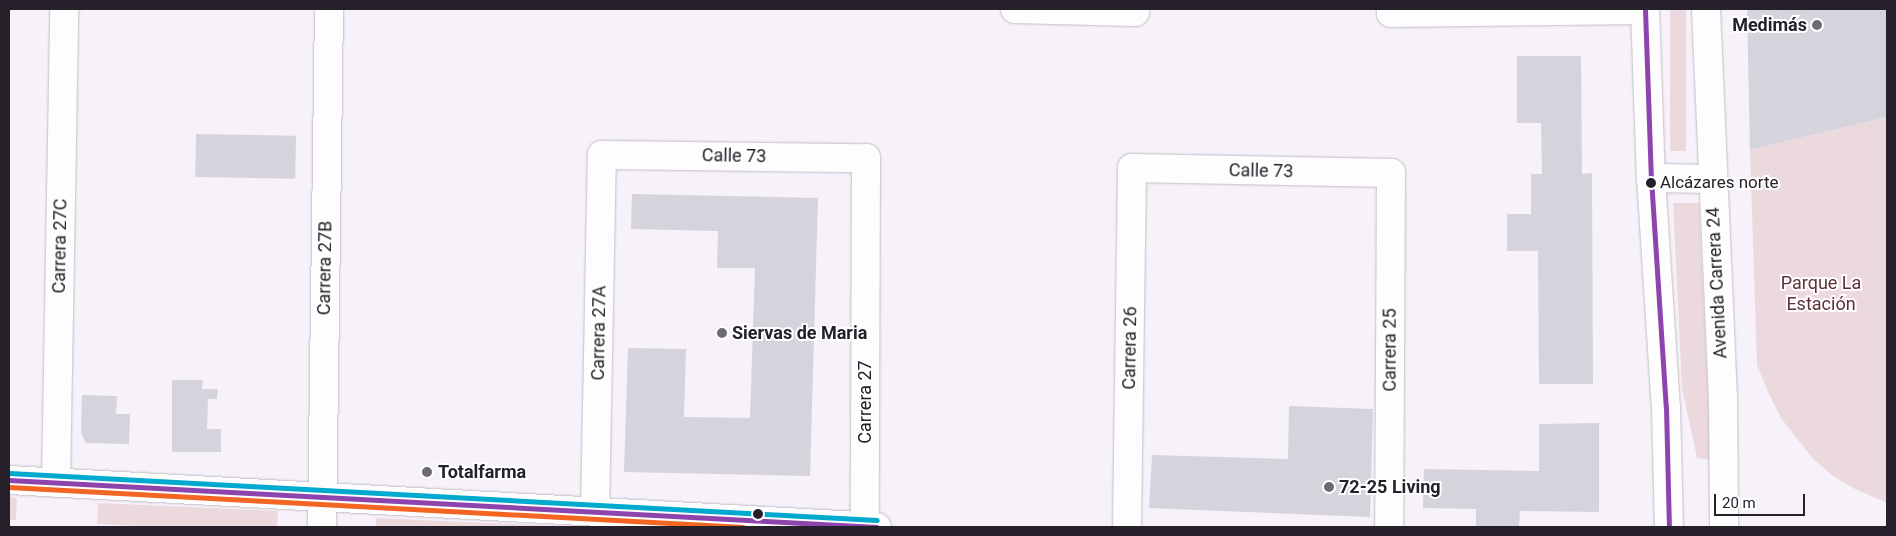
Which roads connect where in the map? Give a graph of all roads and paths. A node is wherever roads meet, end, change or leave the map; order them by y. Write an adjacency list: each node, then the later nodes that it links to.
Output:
1 (64, 9): 15 (street, Carrera 27C)
2 (329, 9): 16 (street, Carrera 27B)
3 (1015, 9): 5 (street)
4 (1706, 9): 13 (street, Avenida Carrera 24)
5 (1135, 10)
6 (1645, 10): 7 (street); 12 (street)
7 (1391, 11)
8 (602, 155): 9 (street, Calle 73); 17 (street, Carrera 27A)
9 (866, 158): 19 (street, Carrera 27)
10 (1132, 168): 11 (street, Calle 73); 21 (street, Carrera 26)
11 (1390, 173): 22 (street, Carrera 25)
12 (1651, 178): 13 (street); 23 (street)
13 (1712, 179): 24 (street, Avenida Carrera 24)
14 (9, 480): 15 (street)
15 (56, 482): 16 (street)
16 (321, 497): 17 (street); 18 (street, Carrera 27B)
17 (595, 512): 19 (street)
18 (322, 527)
19 (865, 527): 20 (street)
20 (877, 527)
21 (1127, 527)
22 (1389, 527)
23 (1669, 527)
24 (1724, 527)

